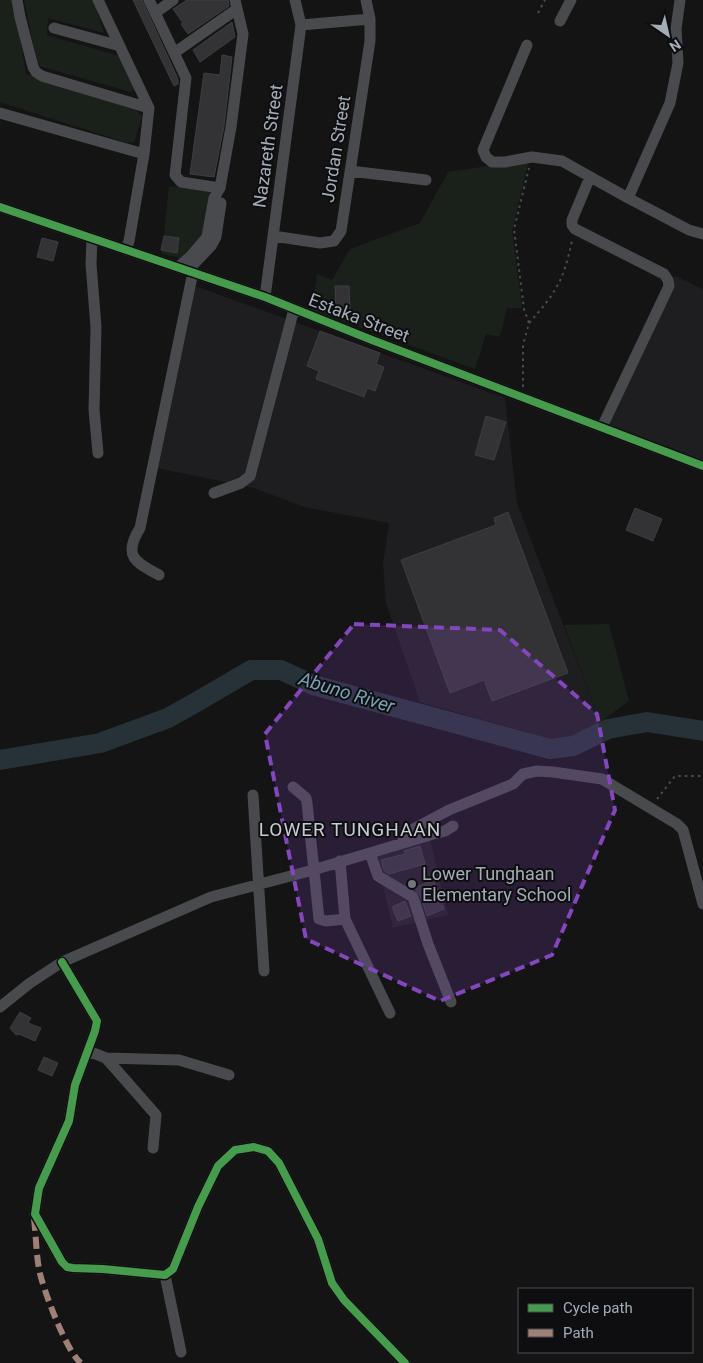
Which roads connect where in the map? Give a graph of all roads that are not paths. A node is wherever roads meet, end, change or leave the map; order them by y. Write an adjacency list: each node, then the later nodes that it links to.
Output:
1 (17, 0): 18 (street)
2 (98, 0): 16 (street)
3 (149, 0): 10 (street)
4 (174, 0): 10 (street)
5 (295, 0): 13 (street, Nazareth Street)
6 (366, 0): 11 (street, Jordan Street)
7 (571, 0): 12 (street)
8 (680, 0): 25 (street)
9 (236, 4): 17 (street); 24 (street)
10 (155, 13): 17 (street)
11 (370, 19): 13 (street); 21 (street, Jordan Street)
12 (560, 21)
13 (301, 25): 28 (street, Nazareth Street)
14 (54, 28): 16 (street)
15 (527, 45): 22 (street)
16 (120, 46): 18 (street)
17 (174, 52): 24 (street)
18 (149, 108): 20 (street)
19 (0, 113): 20 (street)
20 (144, 154): 30 (street)
21 (350, 171): 23 (street); 28 (street, Jordan Street)
22 (590, 177): 25 (street); 34 (street)
23 (426, 180)
24 (220, 190): 31 (street)
25 (628, 198): 27 (street)
26 (0, 207): 29 (street, Estaka Street)
27 (703, 234)
28 (273, 236): 32 (street, Nazareth Street)
29 (92, 238): 30 (street, Estaka Street); 35 (street)
30 (126, 250): 31 (street, Estaka Street)
31 (186, 270): 32 (street, Estaka Street); 38 (street)
32 (265, 297): 33 (street, Estaka Street)
33 (294, 309): 34 (street, Estaka Street); 37 (street)
34 (602, 427): 36 (street, Estaka Street)
35 (98, 453)
36 (703, 466)
37 (214, 493)
38 (159, 575)
39 (293, 787): 45 (street)
40 (253, 794): 46 (street)
41 (453, 826): 42 (street)
42 (403, 843): 43 (street); 47 (street)
43 (370, 853): 44 (street); 51 (street)
44 (340, 861): 45 (street); 48 (street)
45 (313, 870): 46 (street); 48 (street)
46 (258, 883): 49 (street); 50 (street)
47 (703, 904)
48 (345, 919): 53 (street)
49 (62, 962): 52 (street); 54 (street)
50 (264, 971)
51 (451, 1002)
52 (0, 1007)
53 (390, 1013)
54 (88, 1052): 55 (street); 58 (street)
55 (106, 1058): 56 (street); 57 (street)
56 (229, 1074)
57 (153, 1148)
58 (166, 1276): 59 (street); 60 (street)
59 (181, 1352)
60 (404, 1363)

